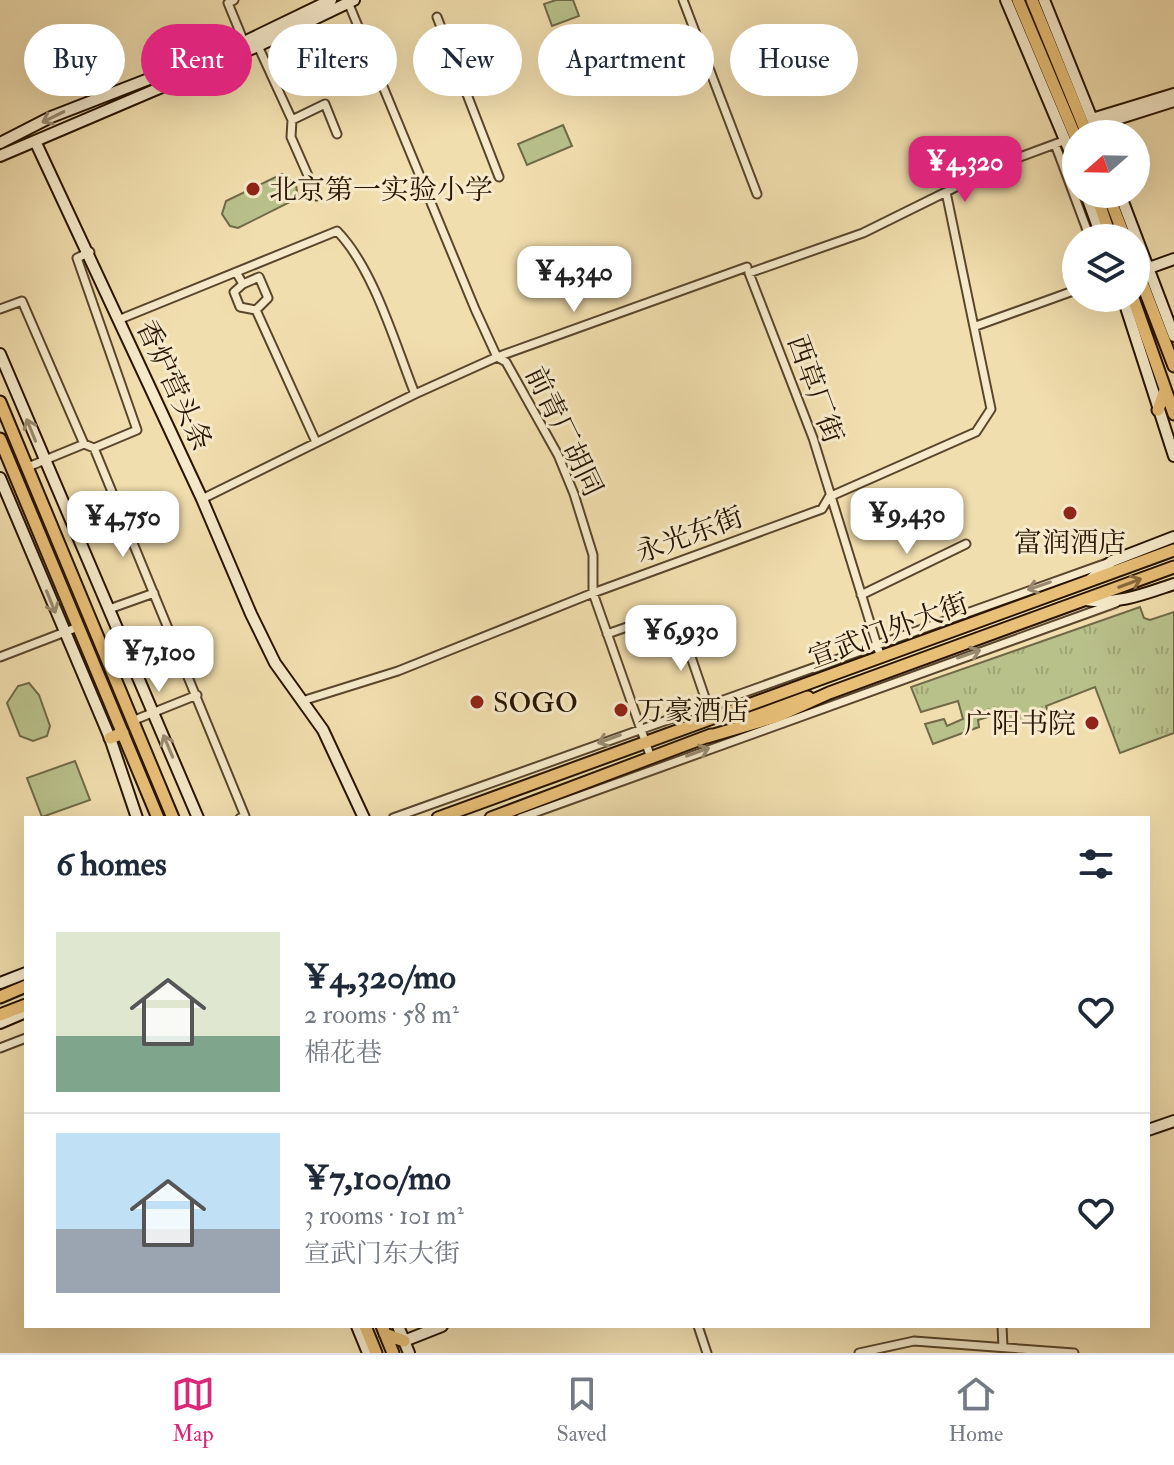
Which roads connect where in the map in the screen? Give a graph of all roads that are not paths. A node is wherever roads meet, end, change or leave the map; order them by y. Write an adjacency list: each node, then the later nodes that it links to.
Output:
1 (234, 0): 10 (street)
2 (331, 0): 11 (street)
3 (683, 0): 31 (street)
4 (1006, 0): 17 (street)
5 (1018, 0): 18 (main road)
6 (1032, 0): 19 (main road)
7 (1044, 0): 20 (street)
8 (351, 1): 12 (street); 51 (street, 前青厂胡同)
9 (437, 17): 29 (street)
10 (237, 24)
11 (252, 38)
12 (258, 46): 16 (street); 24 (street)
13 (141, 82): 26 (street, one-way to 26)
14 (1174, 94): 21 (street)
15 (1174, 101): 22 (street)
16 (292, 120): 23 (street); 32 (street)
17 (1062, 120)
18 (1064, 120)
19 (1089, 120)
20 (1090, 120)
21 (1112, 120)
22 (1117, 120)
23 (337, 134)
24 (35, 141): 28 (street); 34 (street, 香炉营头条)
25 (1062, 142): 27 (street)
26 (0, 143)
27 (1055, 144): 30 (street); 33 (street)
28 (0, 156)
29 (499, 177)
30 (946, 192): 37 (street); 48 (street, 永光东街)
31 (757, 194)
32 (317, 196)
33 (1085, 224)
34 (90, 252): 47 (street, 香炉营头条); 61 (street)
35 (1174, 259): 36 (street)
36 (1150, 265)
37 (748, 270): 51 (street); 66 (street, 西草厂街)
38 (236, 272): 39 (street); 47 (street); 54 (street)
39 (243, 284): 44 (street); 44 (street)
40 (1150, 284): 49 (street)
41 (1150, 292): 52 (main road)
42 (1062, 295): 48 (street)
43 (0, 309): 60 (street)
44 (256, 310): 59 (street)
45 (1127, 312): 56 (street)
46 (1138, 312): 53 (main road)
47 (118, 320): 67 (street, 香炉营头条)
48 (976, 326): 66 (street, 永光东街)
49 (1174, 336)
50 (0, 354): 63 (street, one-way to 50)
51 (497, 357): 54 (street); 76 (street, 前青厂胡同)
52 (1174, 366)
53 (1165, 390): 56 (main road); 57 (main road)
54 (415, 394): 59 (street)
55 (0, 402): 64 (main road)
56 (1158, 410): 62 (street)
57 (1174, 414)
58 (0, 439): 81 (main road)
59 (316, 442): 67 (street)
60 (84, 444): 61 (street); 63 (street)
61 (94, 448): 75 (street)
62 (1174, 456)
63 (43, 459): 64 (street); 80 (street)
64 (28, 467): 92 (main road)
65 (0, 478): 82 (street, one-way to 82)
66 (829, 497): 76 (street, 永光东街); 77 (street, 西草厂街)
67 (202, 499): 88 (street, 香炉营头条)
68 (1174, 537): 71 (street)
69 (966, 544): 77 (street)
70 (1174, 550): 73 (main road, 宣武门外大街)
71 (1112, 561): 73 (street); 84 (street, one-way to 84)
72 (1174, 567): 78 (main road, 宣武门外大街, one-way to 72)
73 (1086, 584): 86 (main road, 宣武门外大街)
74 (1174, 584): 79 (street)
75 (154, 593): 80 (street); 87 (street)
76 (593, 593): 83 (street, 前青厂胡同); 88 (street, 永光东街)
77 (861, 595): 84 (street, 西草厂街)
78 (1086, 600): 79 (street); 97 (main road, 宣武门外大街)
79 (1126, 600): 107 (street, one-way to 79)
80 (112, 608): 90 (street)
81 (78, 627): 82 (street); 94 (main road)
82 (64, 633): 85 (street); 95 (street)
83 (607, 634): 89 (street); 93 (street, 前青厂胡同)
84 (876, 642): 86 (street, 西草厂街); 89 (street)
85 (0, 657)
86 (881, 658): 91 (main road, 宣武门外大街)
87 (197, 695): 90 (street); 102 (street)
88 (302, 701): 103 (street, 香炉营头条)
89 (708, 704): 91 (street); 93 (street)
90 (154, 713): 92 (street); 101 (street, one-way to 90)
91 (712, 718): 96 (main road, 宣武门外大街)
92 (132, 721): 100 (main road)
93 (640, 727): 96 (street, 前青厂胡同); 104 (street, one-way to 104)
94 (123, 733): 95 (main road); 99 (main road)
95 (110, 738): 98 (street)
96 (646, 743): 97 (street, 前青厂胡同); 105 (main road, 宣武门外大街)
97 (651, 758): 106 (main road, 宣武门外大街)
98 (136, 816)
99 (157, 816)
100 (172, 816)
101 (197, 816)
102 (245, 816)
103 (363, 816)
104 (398, 816)
105 (444, 816)
106 (496, 816)
107 (526, 816)
108 (24, 974): 109 (street)
109 (0, 983)
110 (24, 987): 111 (main road)
111 (0, 997)
112 (24, 1006): 114 (main road)
113 (24, 1013): 115 (street)
114 (0, 1015)
115 (0, 1023)
116 (24, 1039): 117 (street)
117 (0, 1048)
118 (1174, 1121): 119 (street)
119 (1150, 1129)
120 (358, 1328): 130 (street)
121 (365, 1328): 130 (main road)
122 (399, 1328): 127 (street)
123 (437, 1328): 127 (street)
124 (699, 1328): 133 (street)
125 (1002, 1328): 128 (street)
126 (383, 1330): 127 (main road); 131 (main road)
127 (404, 1341): 132 (street)
128 (1003, 1347): 129 (street); 135 (street)
129 (969, 1349): 134 (street)
130 (369, 1352)
131 (393, 1353)
132 (409, 1353)
133 (707, 1353)
134 (859, 1353)
135 (1074, 1353)

